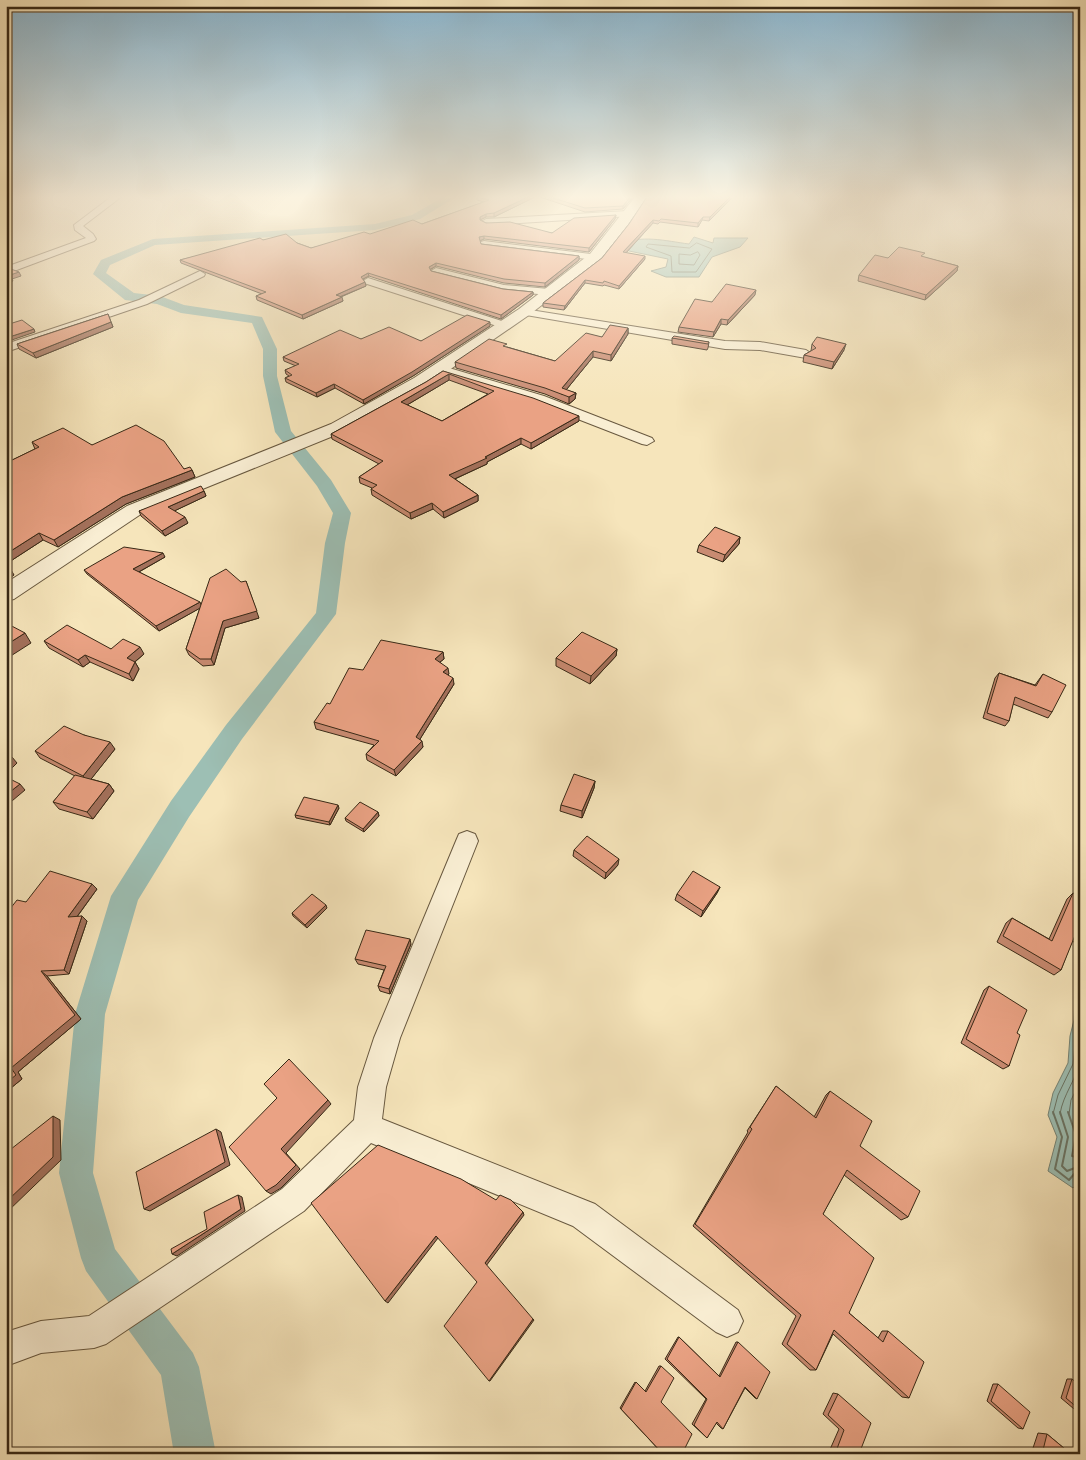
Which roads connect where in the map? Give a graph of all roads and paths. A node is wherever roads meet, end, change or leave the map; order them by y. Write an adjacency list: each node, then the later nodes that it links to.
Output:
1 (21, 265): 3 (street)
2 (584, 265): 7 (street)
3 (6, 271)
4 (436, 272): 7 (street)
5 (200, 274): 10 (street)
6 (368, 282): 9 (street)
7 (549, 292): 8 (street)
8 (524, 312): 9 (street); 11 (street)
9 (504, 325): 12 (street)
10 (6, 348)
11 (806, 354)
12 (439, 369): 13 (street); 14 (street)
13 (647, 441)
14 (6, 594)
15 (467, 841): 16 (street)
16 (367, 1127): 17 (street); 18 (street)
17 (727, 1321)
18 (6, 1350)

